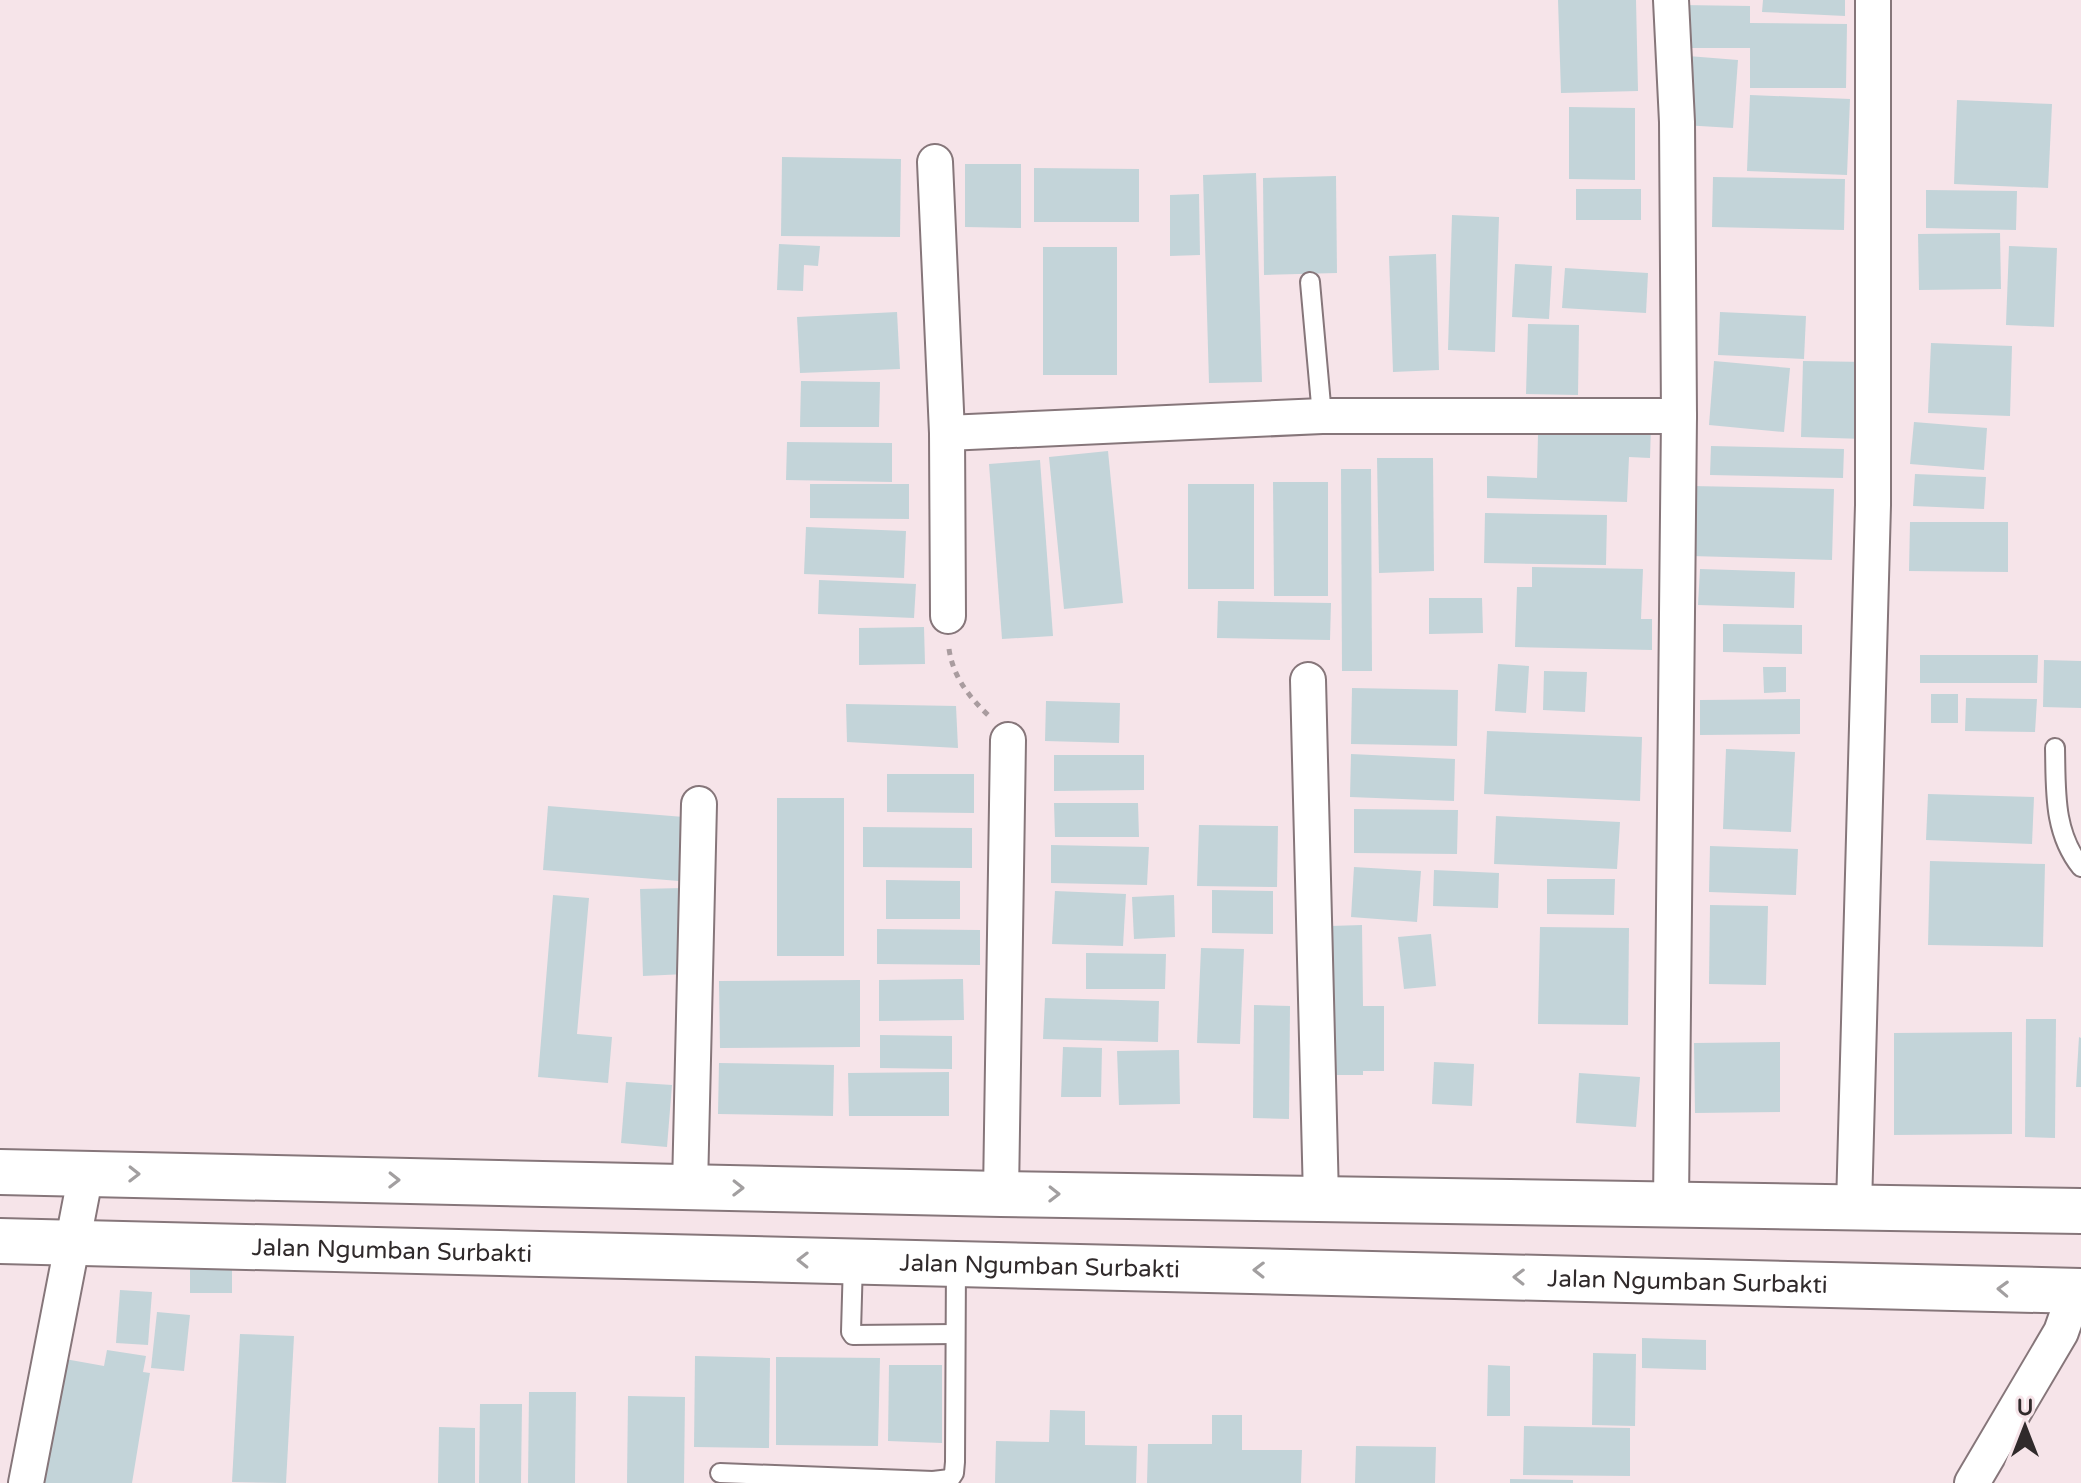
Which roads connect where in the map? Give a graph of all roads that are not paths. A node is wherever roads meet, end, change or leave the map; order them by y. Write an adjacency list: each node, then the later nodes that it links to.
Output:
1 (1671, 0): 6 (street)
2 (1873, 0): 20 (street)
3 (935, 162): 7 (street)
4 (1310, 282): 5 (lane)
5 (1322, 416): 6 (street); 7 (street)
6 (1679, 416): 19 (street)
7 (947, 433): 8 (street)
8 (948, 616)
9 (1308, 680): 18 (street)
10 (1008, 740): 17 (street)
11 (2055, 748): 13 (lane)
12 (699, 804): 16 (street)
13 (2081, 867)
14 (0, 1172): 15 (highway)
15 (86, 1173): 16 (highway, one-way to 16); 23 (street)
16 (690, 1187): 17 (highway, one-way to 17)
17 (1001, 1194): 18 (highway, one-way to 18)
18 (1321, 1198): 19 (highway)
19 (1671, 1204): 20 (highway)
20 (1854, 1207): 21 (highway)
21 (2081, 1211)
22 (0, 1241): 23 (highway, Jalan Ngumban Surbakti)
23 (74, 1243): 24 (highway, Jalan Ngumban Surbakti, one-way to 23); 29 (street)
24 (853, 1261): 25 (highway, Jalan Ngumban Surbakti); 27 (lane)
25 (956, 1263): 26 (highway, Jalan Ngumban Surbakti, one-way to 25); 27 (lane)
26 (2076, 1291): 30 (street)
27 (955, 1334): 28 (lane)
28 (720, 1473)
29 (26, 1483)
30 (1972, 1483)

